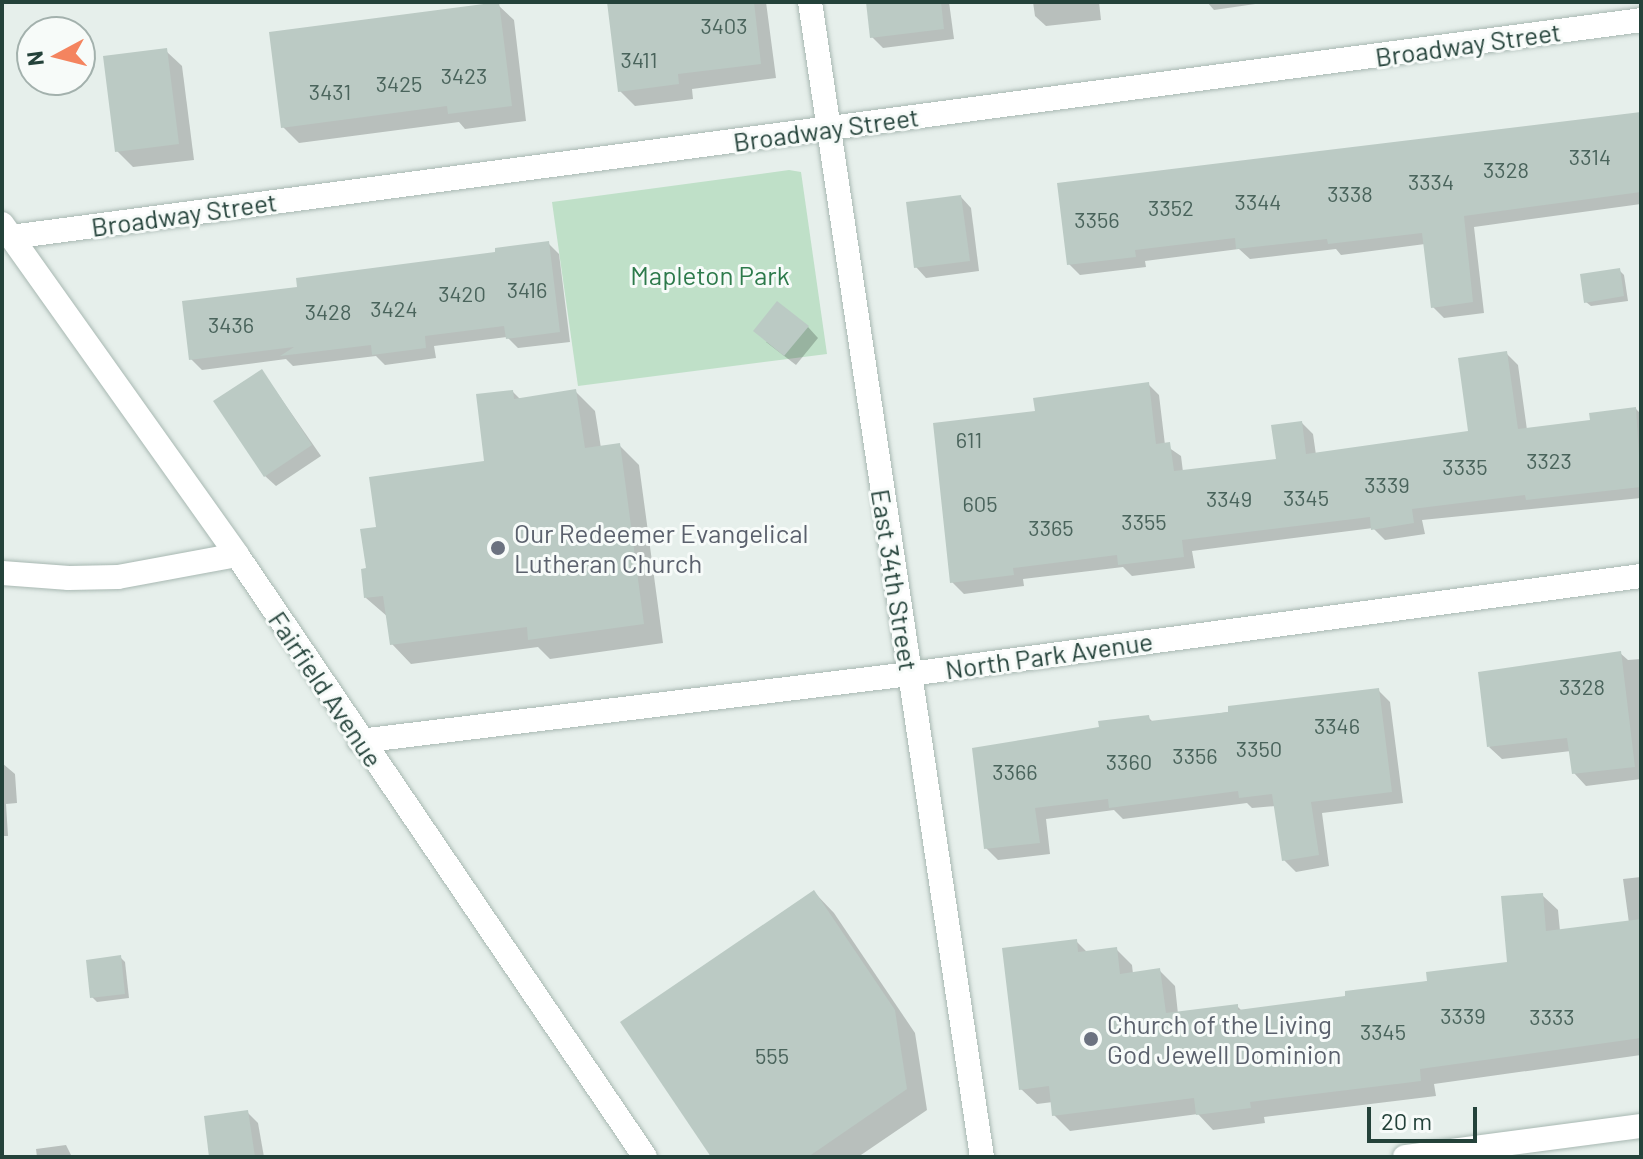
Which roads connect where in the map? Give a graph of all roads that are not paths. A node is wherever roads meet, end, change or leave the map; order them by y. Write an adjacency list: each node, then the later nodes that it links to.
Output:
1 (810, 2): 3 (street, East 34th Street)
2 (1641, 20): 3 (street, Broadway Street)
3 (828, 129): 4 (street, Broadway Street); 8 (street, East 34th Street)
4 (6, 230): 5 (street, Fairfield Avenue)
5 (237, 555): 6 (street); 9 (street, Fairfield Avenue)
6 (2, 573)
7 (1641, 576): 8 (street, North Park Avenue)
8 (910, 674): 9 (street, North Park Avenue); 12 (street, East 34th Street)
9 (360, 741): 11 (street, Fairfield Avenue)
10 (1641, 1126): 13 (street)
11 (645, 1157)
12 (982, 1157)
13 (1405, 1157)

